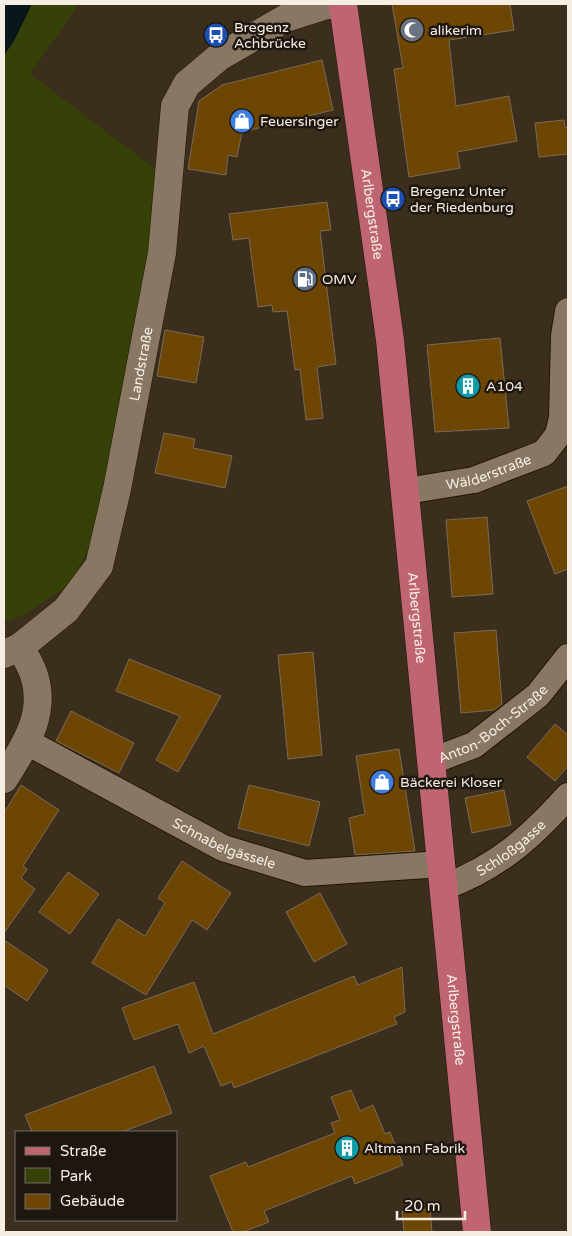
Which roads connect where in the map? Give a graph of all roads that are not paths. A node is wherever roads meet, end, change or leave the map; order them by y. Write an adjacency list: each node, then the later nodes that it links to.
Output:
1 (343, 4): 3 (main road, Arlbergstraße); 4 (street, Landstraße)
2 (568, 311): 3 (street, Wälderstraße)
3 (406, 491): 7 (main road, Arlbergstraße)
4 (12, 650): 6 (street, Landstraße)
5 (568, 657): 7 (street, Anton-Boch-Straße)
6 (27, 742): 8 (street, Landstraße); 10 (street, Schnabelgässele)
7 (432, 761): 10 (main road, Arlbergstraße)
8 (4, 779)
9 (568, 796): 10 (street, Schloßgasse)
10 (443, 876): 11 (main road, Arlbergstraße)
11 (477, 1232)

